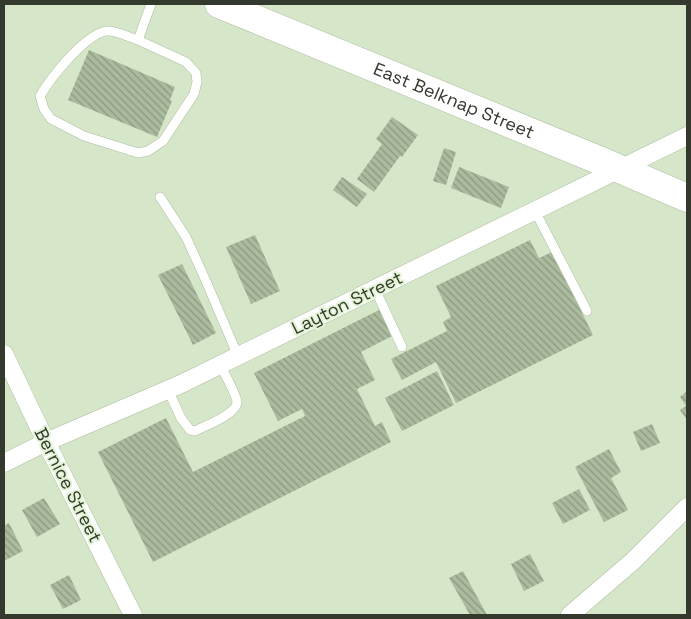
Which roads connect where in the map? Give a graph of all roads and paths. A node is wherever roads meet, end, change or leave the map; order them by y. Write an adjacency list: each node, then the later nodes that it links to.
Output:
1 (151, 4): 3 (lane)
2 (219, 4): 5 (main road, East Belknap Street)
3 (138, 40): 3 (lane)
4 (687, 136): 5 (street, Layton Street)
5 (620, 169): 7 (main road, East Belknap Street); 8 (street, Layton Street)
6 (160, 197): 13 (lane)
7 (687, 198)
8 (535, 210): 9 (street, Layton Street); 10 (lane)
9 (375, 289): 11 (lane); 13 (street, Layton Street)
10 (587, 311)
11 (402, 346)
12 (4, 354): 16 (street, Bernice Street)
13 (238, 356): 14 (street, Layton Street)
14 (220, 365): 15 (street, Layton Street); 15 (lane)
15 (168, 390): 16 (street, Layton Street)
16 (46, 442): 17 (street, Layton Street); 19 (street, Bernice Street)
17 (4, 463)
18 (687, 507): 20 (street)
19 (133, 615)
20 (570, 615)

